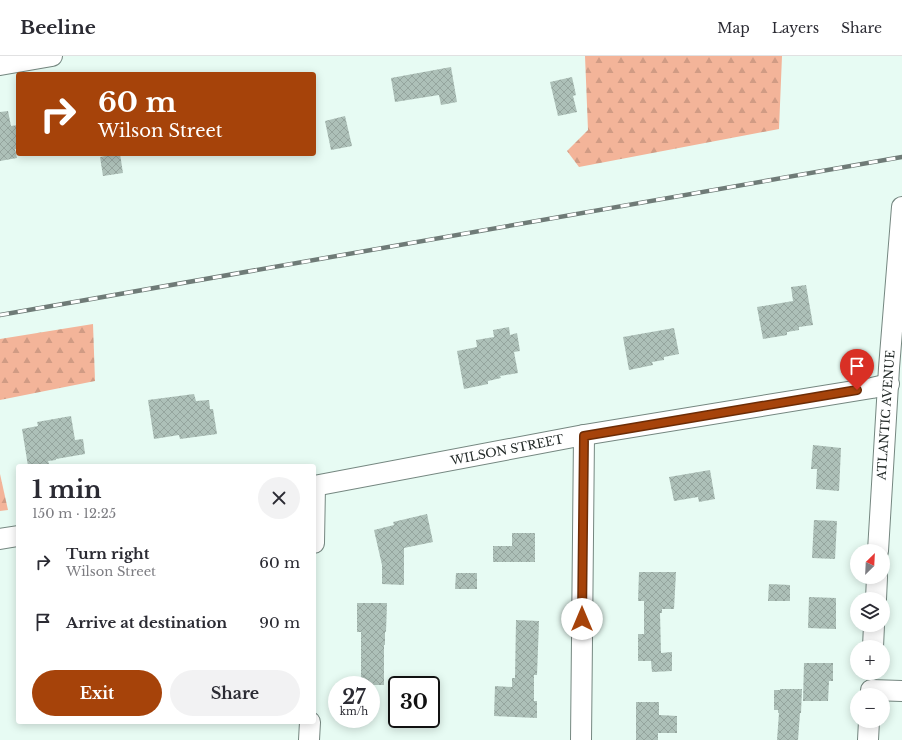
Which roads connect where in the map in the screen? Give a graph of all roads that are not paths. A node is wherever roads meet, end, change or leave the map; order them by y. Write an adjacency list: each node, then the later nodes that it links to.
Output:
1 (42, 57): 2 (street)
2 (0, 65)
3 (902, 207): 4 (street, ATLANTIC AVENUE)
4 (889, 384): 5 (street, WILSON STREET); 9 (street, ATLANTIC AVENUE)
5 (584, 436): 6 (street, WILSON STREET); 15 (street)
6 (316, 486)
7 (16, 536): 8 (street)
8 (0, 539)
9 (878, 544)
10 (871, 686): 11 (street)
11 (902, 691)
12 (310, 724): 14 (street)
13 (869, 728): 16 (street)
14 (310, 740)
15 (581, 740)
16 (868, 740)

